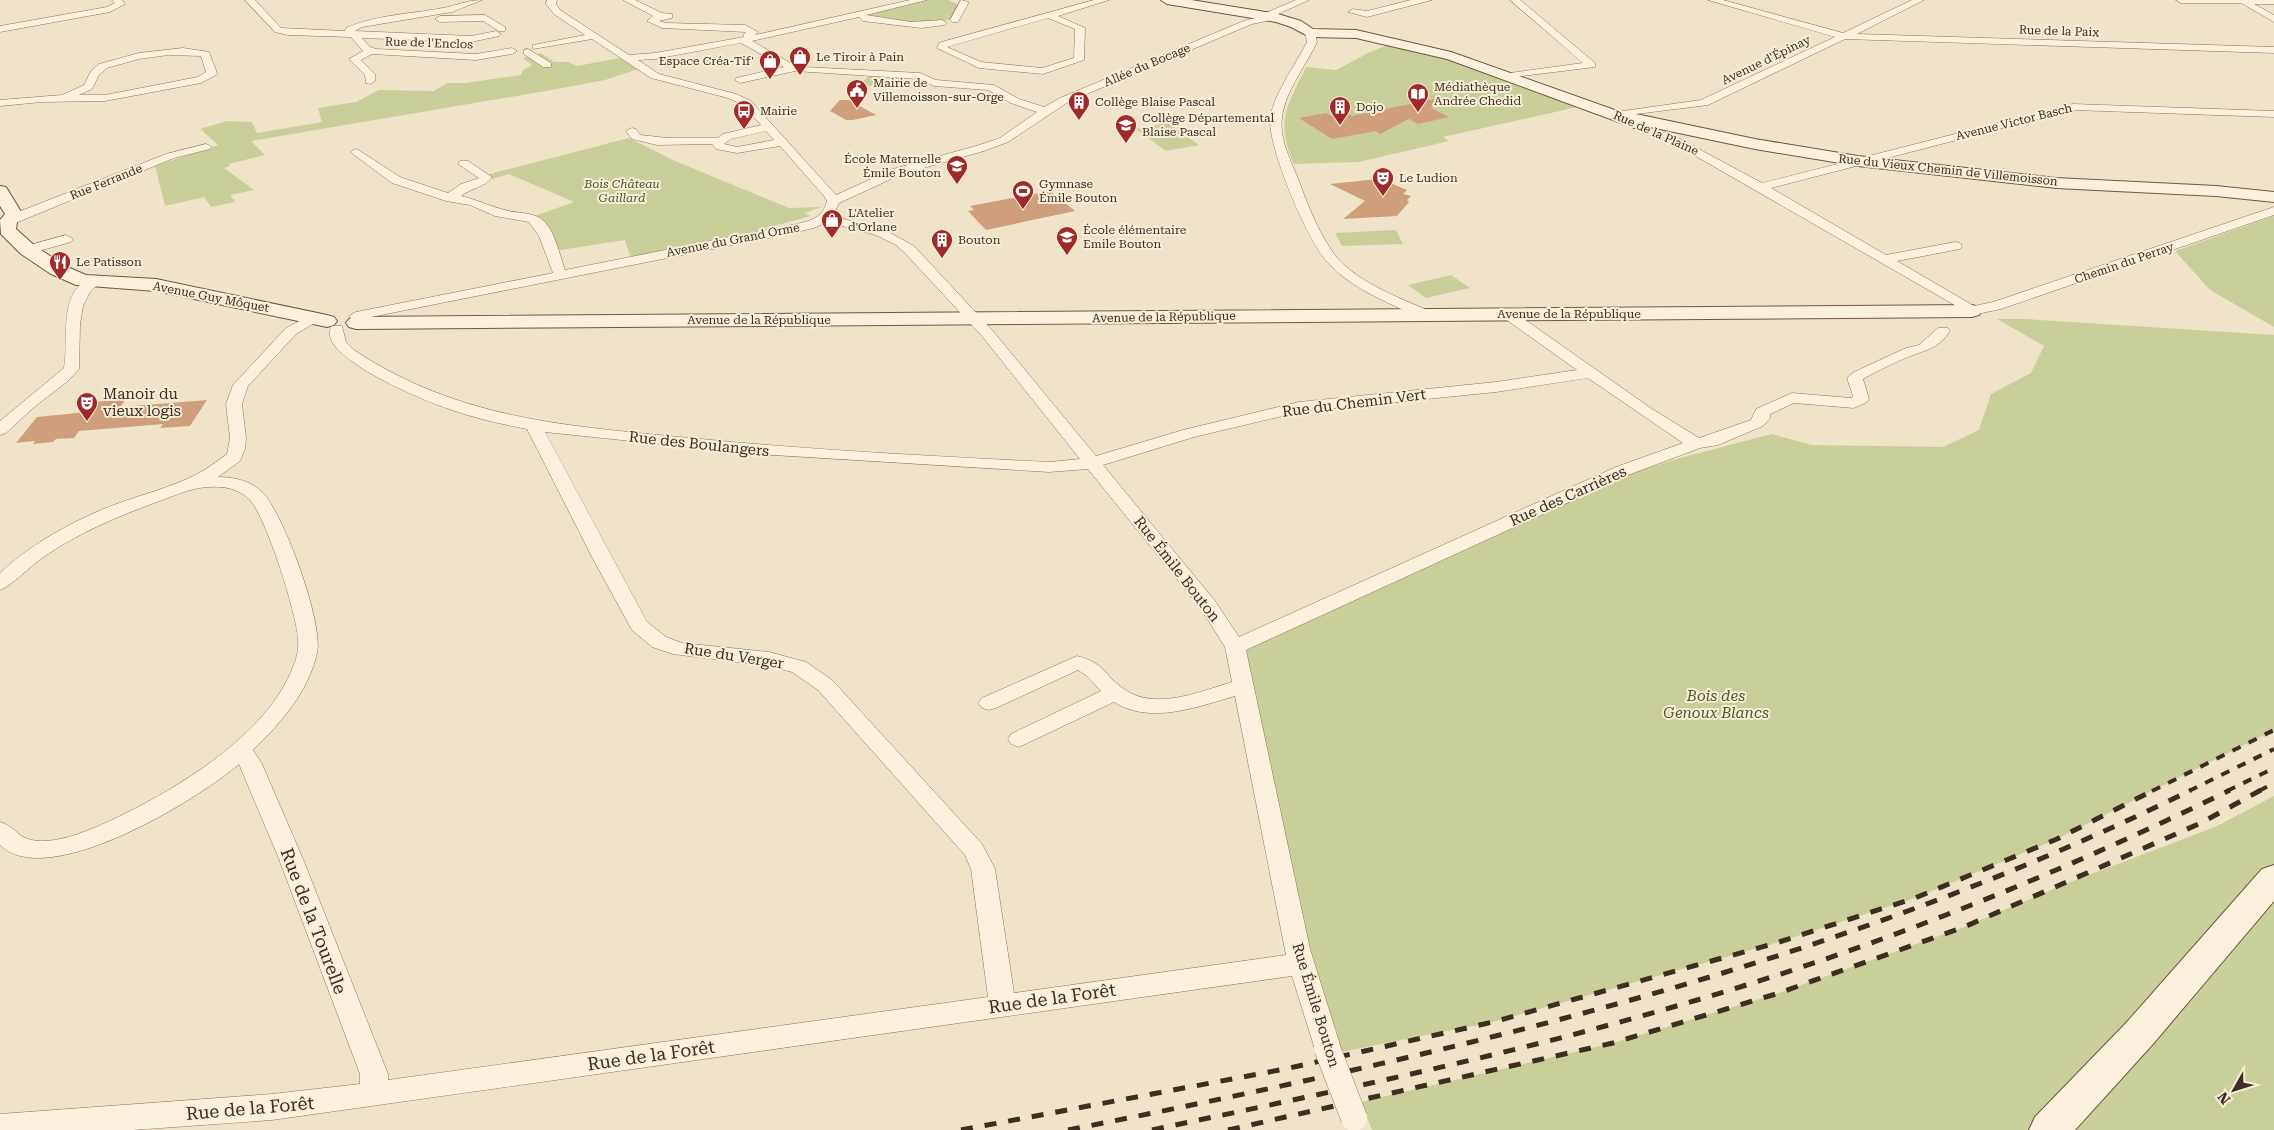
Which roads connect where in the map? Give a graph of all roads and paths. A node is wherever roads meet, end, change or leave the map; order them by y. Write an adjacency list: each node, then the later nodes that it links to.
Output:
1 (117, 0): 28 (street)
2 (250, 0): 31 (street, Rue de l'Enclos)
3 (477, 0): 19 (street, Rue de l'Enclos)
4 (552, 0): 32 (street)
5 (628, 0): 21 (street)
6 (922, 0): 24 (street)
7 (1104, 0): 20 (street)
8 (1166, 0): 23 (street)
9 (1304, 0): 23 (street, Allée du Bocage)
10 (1427, 0): 18 (street)
11 (1515, 0): 41 (street)
12 (1714, 0): 33 (street)
13 (1919, 0): 33 (street, Avenue d'Épinay)
14 (2181, 0): 15 (street)
15 (2242, 1): 16 (street); 26 (street)
16 (2274, 1)
17 (964, 2): 25 (street)
18 (1353, 12)
19 (417, 15): 29 (street); 31 (street, Rue de l'Enclos)
20 (1048, 15): 20 (street)
21 (660, 16): 22 (street); 34 (street)
22 (678, 16)
23 (1270, 16): 30 (street); 46 (street, Allée du Bocage)
24 (841, 17): 27 (street); 34 (street)
25 (955, 20)
26 (2274, 20)
27 (942, 23)
28 (0, 29)
29 (501, 33): 31 (street, Rue de l'Enclos); 35 (street)
30 (1310, 33): 41 (street, Rue de la Plaine); 74 (street)
31 (352, 34): 37 (street, Rue de l'Enclos)
32 (593, 36): 35 (street, Rue de l'Enclos); 38 (street)
33 (1842, 36): 36 (street, Rue de la Paix); 48 (street, Avenue d'Épinay)
34 (744, 40): 38 (street); 40 (street)
35 (524, 49): 37 (street, Rue de l'Enclos); 39 (street)
36 (2274, 50)
37 (370, 51): 43 (street)
38 (626, 58): 49 (street)
39 (547, 65)
40 (795, 68): 42 (street); 46 (street)
41 (1510, 76): 48 (street, Rue de la Plaine)
42 (740, 80)
43 (370, 81)
44 (66, 98): 44 (street); 45 (street)
45 (0, 103)
46 (1044, 110): 63 (street, Allée du Bocage)
47 (2274, 114): 57 (street, Avenue Victor Basch)
48 (1621, 117): 50 (street, Rue du Vieux Chemin de Villemoisson); 52 (street, Rue de la Plaine)
49 (769, 127): 53 (street); 54 (street)
50 (1686, 130): 52 (street); 57 (street, Rue du Vieux Chemin de Villemoisson)
51 (632, 131): 53 (street)
52 (1665, 135): 59 (street, Rue de la Plaine)
53 (719, 141): 54 (street)
54 (783, 142): 63 (street)
55 (206, 148): 66 (street, Rue Ferrande)
56 (356, 152): 61 (street)
57 (1858, 161): 59 (street, Avenue Victor Basch); 62 (street, Rue du Vieux Chemin de Villemoisson)
58 (464, 164): 61 (street)
59 (1761, 186): 70 (street, Rue de la Plaine)
60 (0, 191): 66 (street)
61 (450, 198): 71 (street)
62 (2274, 198)
63 (834, 201): 65 (street)
64 (2274, 211): 73 (street, Chemin du Perray)
65 (826, 218): 71 (street, Avenue du Grand Orme); 76 (street, Rue Émile Bouton)
66 (4, 222): 68 (street, Avenue Guy Môquet)
67 (1955, 246): 70 (street)
68 (28, 250): 69 (street); 72 (street, Avenue Guy Môquet)
69 (79, 250)
70 (1883, 260): 73 (street, Rue de la Plaine)
71 (560, 274): 77 (street, Avenue du Grand Orme)
72 (92, 283): 77 (street, Avenue Guy Môquet); 81 (street)
73 (1972, 311): 75 (street, Avenue de la République)
74 (1427, 314): 75 (street, Avenue de la République); 76 (street, Avenue de la République)
75 (1509, 315): 79 (street)
76 (975, 319): 77 (street, Avenue de la République); 84 (street, Rue Émile Bouton)
77 (335, 322): 80 (street, Rue des Boulangers); 83 (street, Avenue du Grand Orme)
78 (1942, 331): 82 (street, Rue des Carrières)
79 (1590, 373): 82 (street); 84 (street, Rue du Chemin Vert)
80 (534, 426): 84 (street, Rue des Boulangers); 98 (street, Rue du Verger)
81 (0, 430)
82 (1696, 444): 89 (street, Rue des Carrières)
83 (234, 458): 85 (street); 86 (street)
84 (1093, 463): 89 (street, Rue Émile Bouton)
85 (236, 482): 86 (street); 94 (street)
86 (192, 483): 87 (street)
87 (8, 570): 88 (street)
88 (0, 584)
89 (1235, 647): 90 (street, Rue Émile Bouton)
90 (1244, 686): 91 (street); 97 (street, Rue Émile Bouton)
91 (1115, 693): 92 (street); 93 (street)
92 (989, 703)
93 (1019, 739)
94 (241, 750): 95 (street); 99 (street, Rue de la Tourelle)
95 (0, 831)
96 (2274, 878): 102 (street)
97 (1300, 964): 98 (street, Rue de la Forêt); 100 (street, Rue Émile Bouton, bridge)
98 (1002, 1004): 99 (street, Rue de la Forêt)
99 (368, 1095): 101 (street, Rue de la Forêt)
100 (1356, 1124)
101 (0, 1127)
102 (2049, 1130)

